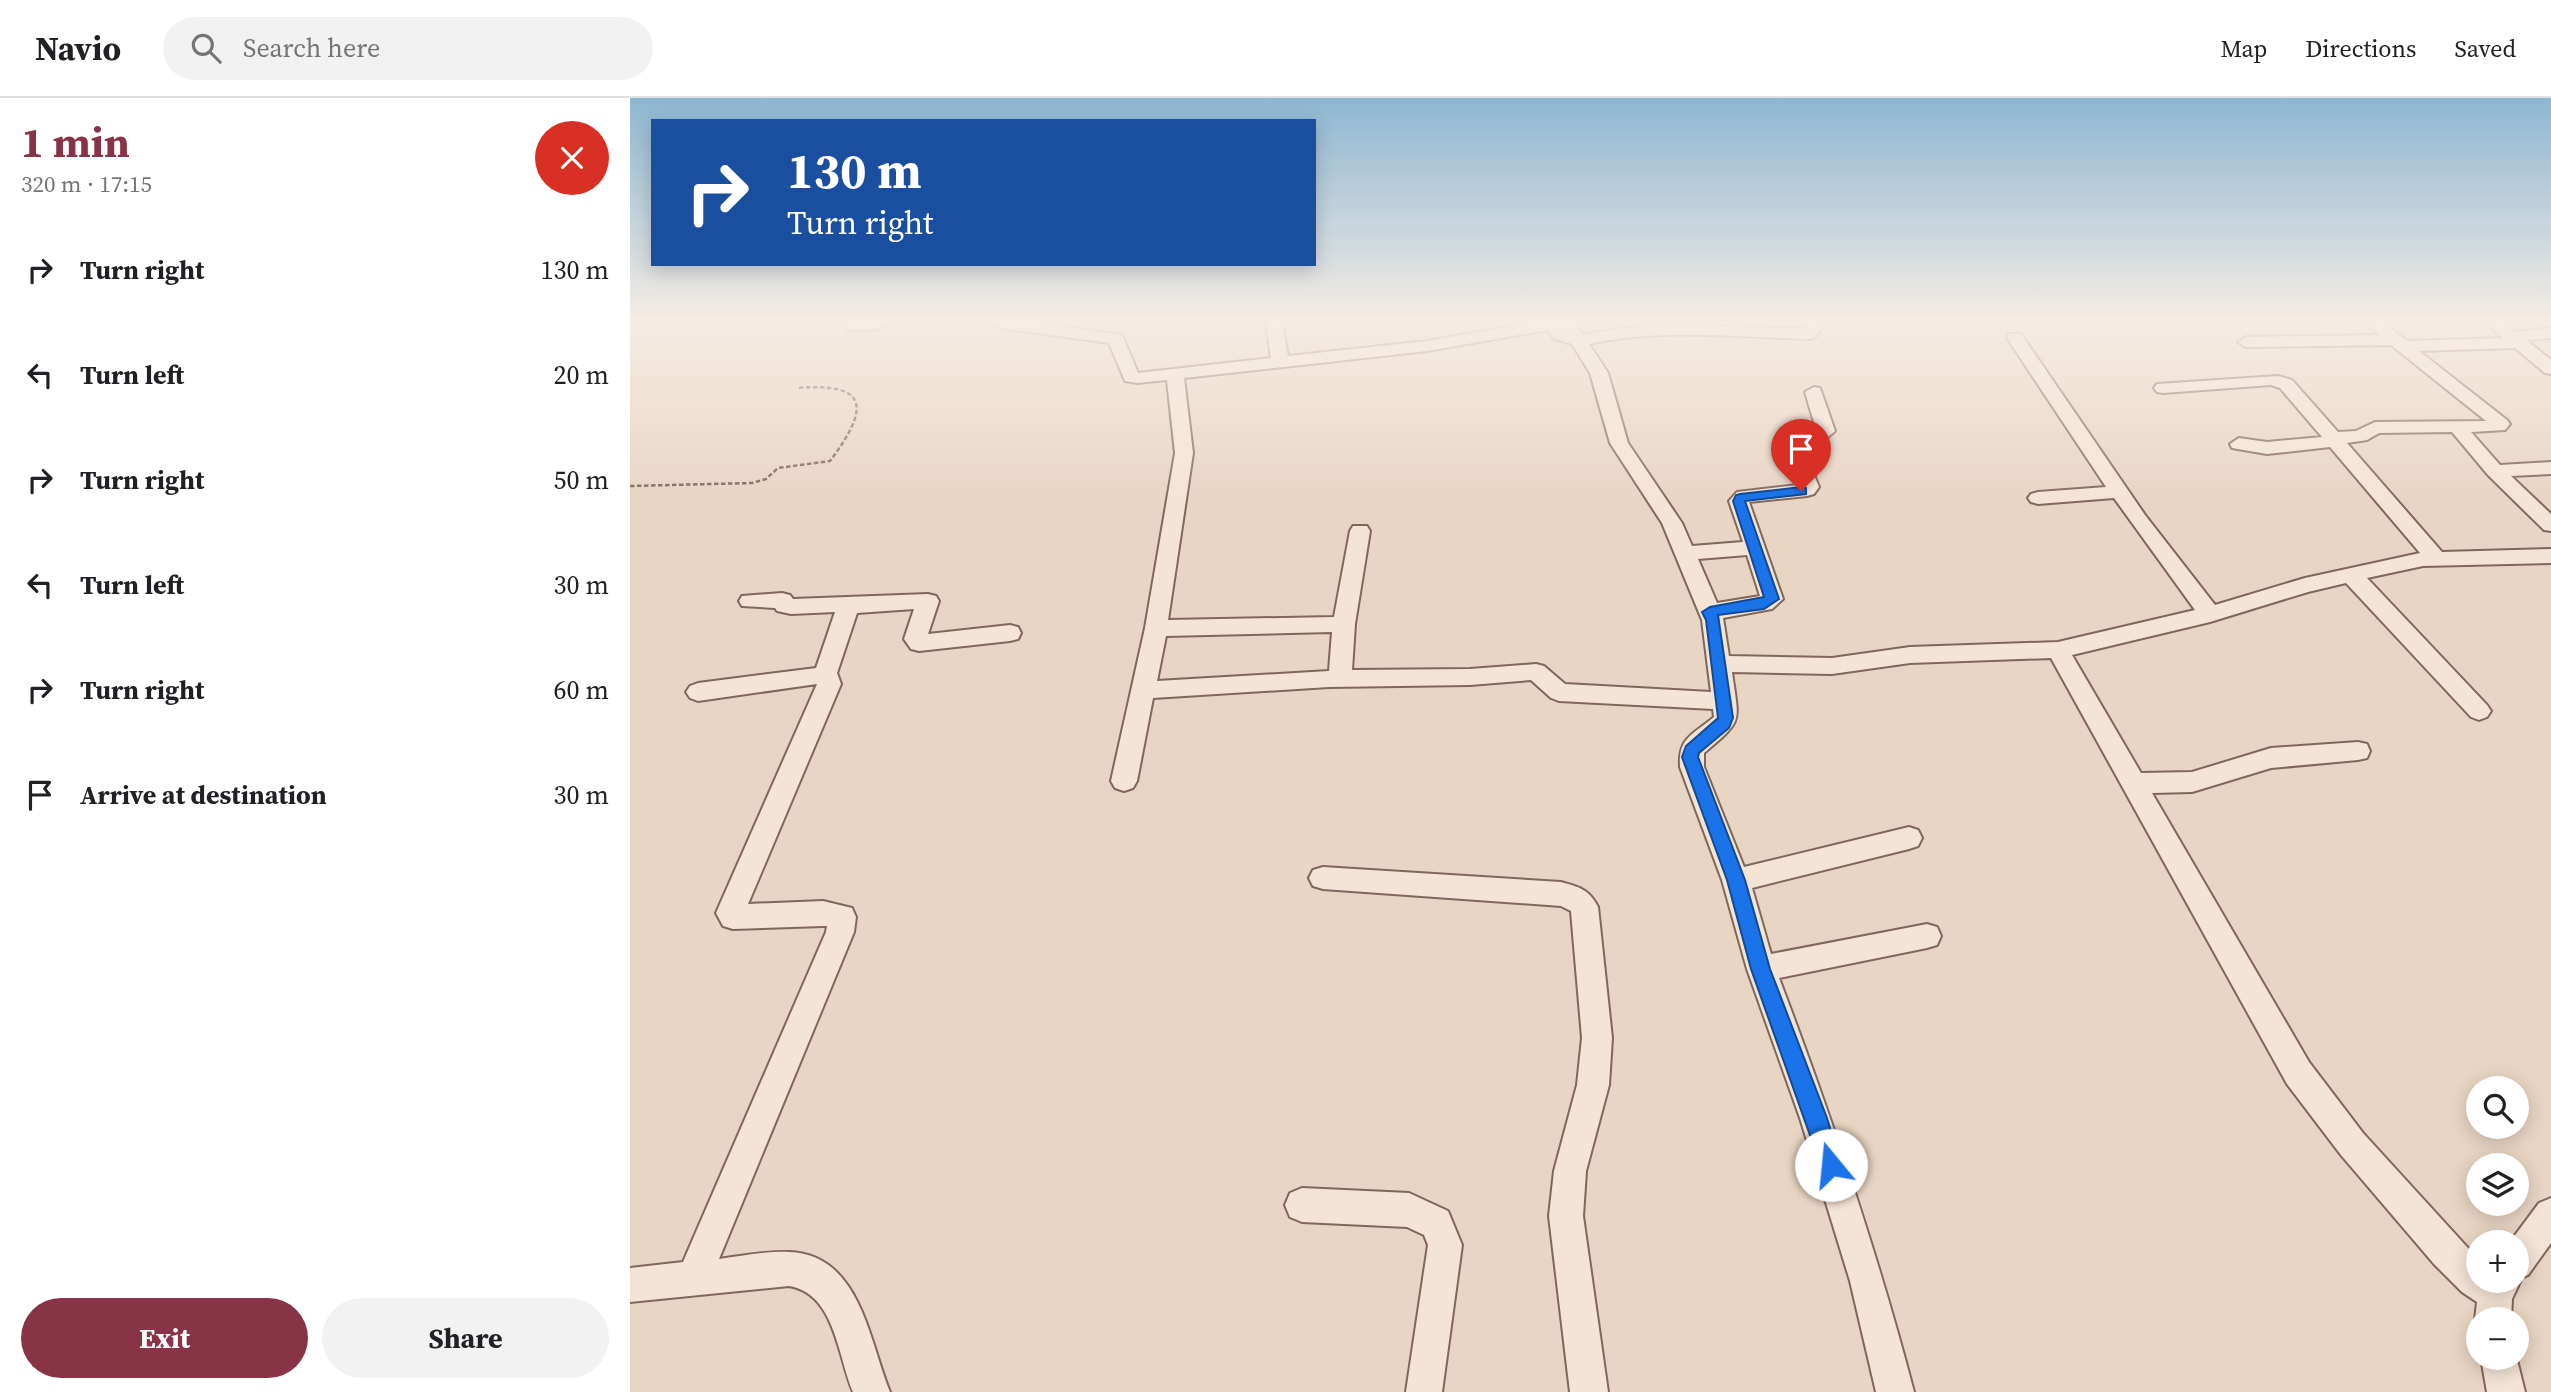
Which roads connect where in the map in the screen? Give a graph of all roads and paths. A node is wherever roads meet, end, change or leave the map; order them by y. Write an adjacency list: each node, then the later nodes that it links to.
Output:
1 (1176, 383): 30 (street)
2 (1602, 383): 21 (street)
3 (2046, 383): 16 (street)
4 (2226, 383): 8 (street)
5 (2284, 383): 11 (street)
6 (2449, 383): 10 (street)
7 (797, 388): 15 (path)
8 (2163, 388)
9 (1814, 393): 20 (street)
10 (2457, 427): 11 (street); 14 (street)
11 (2335, 439): 12 (street); 23 (street)
12 (2239, 444)
13 (2551, 468): 14 (street)
14 (2495, 471): 18 (street)
15 (630, 486)
16 (2120, 492): 17 (street); 28 (street)
17 (2038, 498)
18 (2551, 525)
19 (1360, 531): 29 (street)
20 (1755, 548): 21 (street); 27 (street)
21 (1685, 553): 27 (street)
22 (2551, 556): 23 (street)
23 (2436, 558): 24 (street)
24 (2351, 575): 28 (street); 39 (street)
25 (750, 601): 26 (street)
26 (848, 606): 31 (street); 34 (street)
27 (1710, 612): 33 (street)
28 (2210, 614): 32 (street)
29 (1344, 624): 30 (street); 35 (street)
30 (1156, 628): 36 (street)
31 (1010, 634)
32 (2058, 650): 33 (street); 42 (street)
33 (1717, 664): 38 (street)
34 (825, 675): 37 (street); 51 (street)
35 (1340, 679): 36 (street); 38 (street)
36 (1143, 690): 41 (street)
37 (698, 692)
38 (1723, 701): 45 (street)
39 (2479, 711)
40 (2358, 751): 42 (street)
41 (1124, 781)
42 (2134, 783): 53 (street)
43 (1909, 838): 45 (street)
44 (1323, 878): 57 (street)
45 (1736, 880): 47 (street)
46 (1927, 936): 47 (street)
47 (1761, 969): 58 (street)
48 (1303, 1205): 56 (street)
49 (2551, 1215): 50 (street)
50 (2529, 1245)
51 (694, 1277): 52 (street); 55 (street)
52 (630, 1285)
53 (2497, 1298)
54 (2501, 1370): 59 (street)
55 (871, 1392)
56 (1424, 1392)
57 (1588, 1392)
58 (1895, 1392)
59 (2506, 1392)

